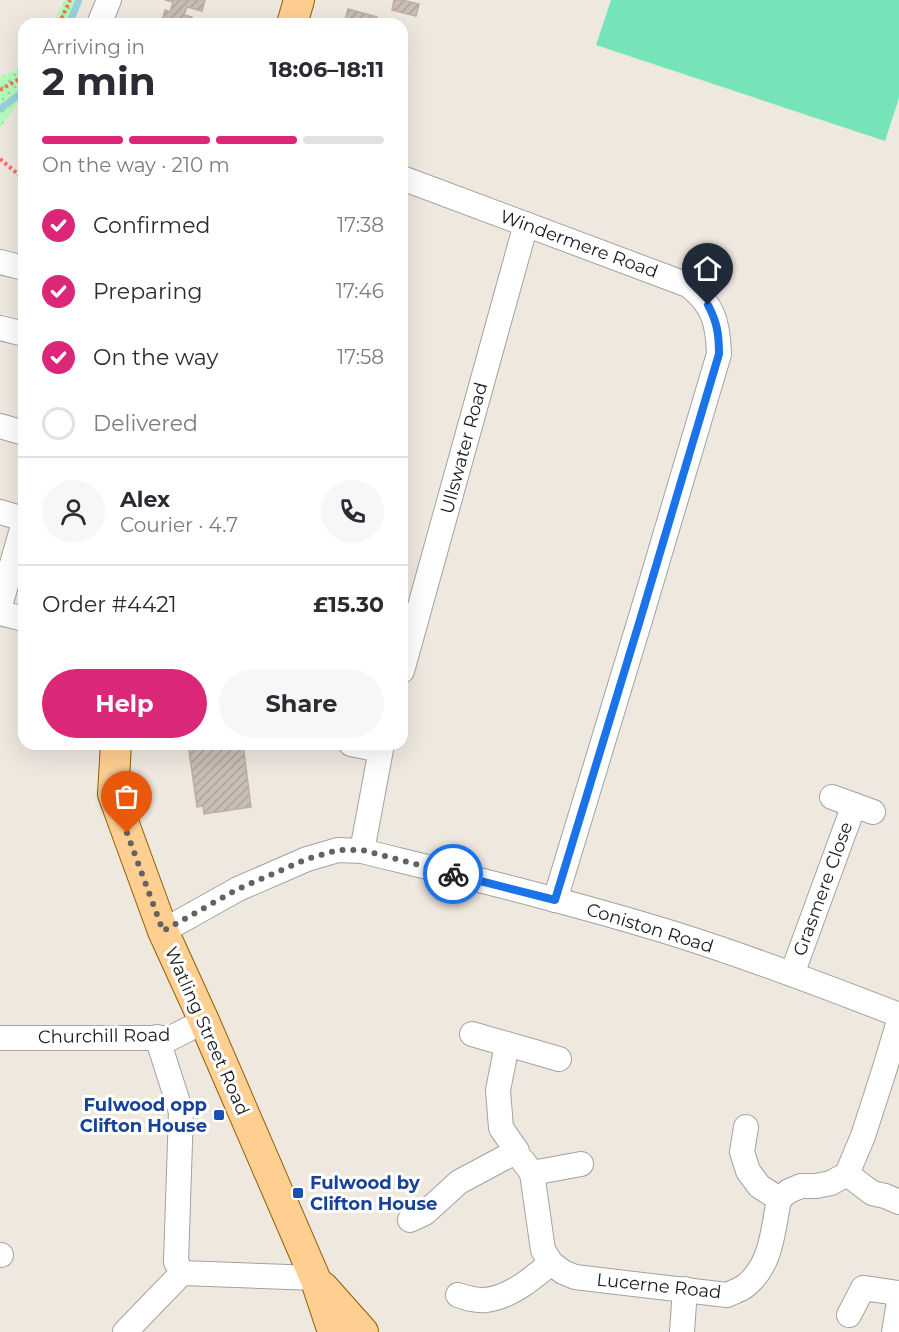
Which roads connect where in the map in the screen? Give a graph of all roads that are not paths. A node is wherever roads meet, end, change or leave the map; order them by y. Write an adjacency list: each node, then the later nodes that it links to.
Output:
1 (109, 0): 3 (street)
2 (299, 0): 4 (main road)
3 (102, 18)
4 (294, 18)
5 (408, 180): 6 (street, Windermere Road)
6 (526, 224): 19 (street, Ullswater Road); 24 (street, Windermere Road)
7 (0, 262): 8 (street)
8 (18, 266)
9 (0, 328): 10 (street)
10 (18, 332)
11 (0, 426): 12 (street)
12 (18, 431)
13 (0, 512): 14 (street)
14 (18, 519)
15 (18, 542): 16 (street)
16 (0, 606)
17 (0, 613): 18 (street)
18 (18, 618)
19 (408, 649)
20 (116, 750): 25 (main road, Watling Street Road)
21 (380, 750): 23 (street)
22 (832, 797): 26 (street, Grasmere Close)
23 (362, 850): 24 (street, Coniston Road); 25 (street, Coniston Road)
24 (555, 900): 26 (street, Coniston Road)
25 (163, 931): 28 (main road, Watling Street Road)
26 (792, 974): 27 (street, Coniston Road)
27 (899, 1015)
28 (204, 1021): 31 (street, Churchill Road); 45 (main road, Watling Street Road)
29 (899, 1021): 39 (street)
30 (472, 1034): 33 (street)
31 (157, 1037): 32 (street, Churchill Road); 44 (street)
32 (0, 1038)
33 (507, 1045): 34 (street); 36 (street)
34 (559, 1059)
35 (747, 1127): 40 (street)
36 (517, 1151): 38 (street); 42 (street)
37 (581, 1164): 38 (street)
38 (532, 1173): 43 (street)
39 (847, 1174): 40 (street); 41 (street)
40 (779, 1199): 46 (street, Lucerne Road)
41 (899, 1202)
42 (410, 1220)
43 (551, 1263): 46 (street, Lucerne Road); 48 (street)
44 (182, 1273): 45 (street); 51 (street)
45 (315, 1278): 52 (main road, Watling Street Road); 53 (main road)
46 (685, 1289): 54 (street)
47 (899, 1293): 50 (street)
48 (458, 1294)
49 (899, 1302): 55 (street)
50 (849, 1315)
51 (125, 1332)
52 (333, 1332)
53 (363, 1332)
54 (682, 1332)
55 (894, 1332)

